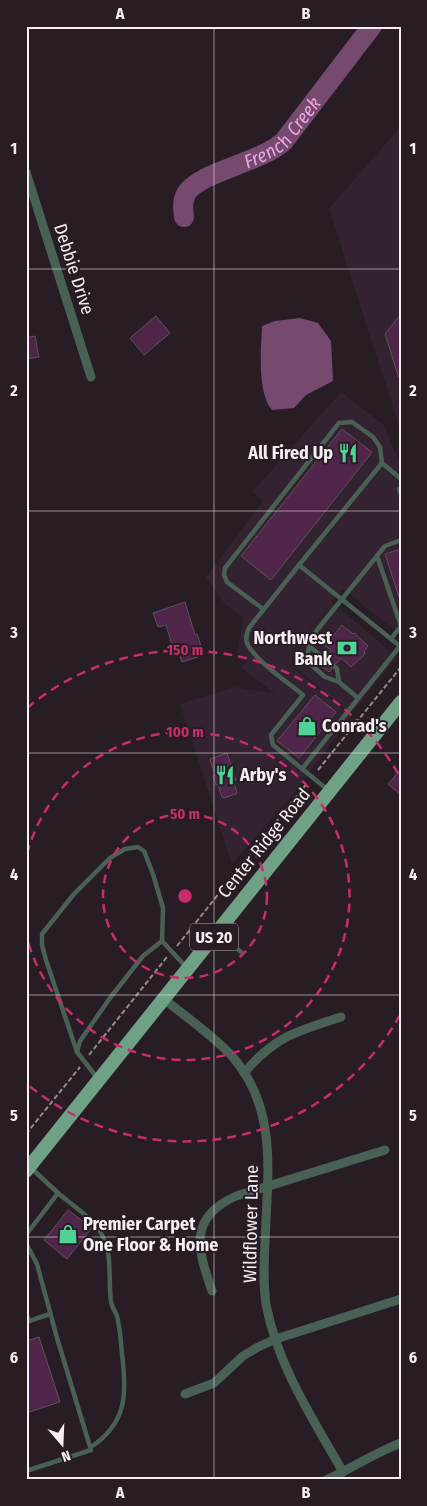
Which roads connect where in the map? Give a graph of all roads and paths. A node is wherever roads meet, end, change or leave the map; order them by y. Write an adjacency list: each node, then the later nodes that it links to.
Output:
1 (26, 172): 2 (street, Debbie Drive)
2 (91, 377)
3 (382, 463): 4 (lane); 9 (lane); 17 (lane)
4 (401, 479)
5 (401, 488): 6 (lane)
6 (401, 494)
7 (401, 540): 8 (lane)
8 (377, 556): 11 (lane); 14 (lane)
9 (299, 565): 14 (lane); 17 (lane)
10 (389, 565): 11 (lane)
11 (381, 568): 13 (lane)
12 (392, 576): 13 (lane)
13 (385, 579): 16 (lane)
14 (342, 600): 19 (lane); 20 (lane)
15 (400, 600): 16 (lane)
16 (393, 603): 18 (lane)
17 (263, 609): 28 (lane)
18 (400, 626): 19 (lane)
19 (391, 639): 21 (lane)
20 (309, 646): 22 (lane); 25 (lane)
21 (400, 646): 26 (lane)
22 (324, 658)
23 (334, 666): 25 (lane)
24 (401, 667): 29 (path)
25 (339, 682): 26 (lane)
26 (358, 698): 28 (lane)
27 (401, 702): 30 (main road, Center Ridge Road / US 20)
28 (302, 769): 29 (lane)
29 (313, 777): 30 (lane); 33 (path)
30 (330, 791): 31 (main road, Center Ridge Road / US 20)
31 (218, 932): 34 (lane); 35 (main road, Center Ridge Road / US 20)
32 (162, 941): 33 (lane); 38 (lane); 38 (lane)
33 (172, 951): 35 (lane); 39 (path)
34 (242, 952)
35 (188, 969): 36 (main road, Center Ridge Road / US 20)
36 (164, 999): 40 (street, Wildflower Lane); 41 (main road, Center Ridge Road / US 20)
37 (341, 1017): 40 (street)
38 (78, 1052): 39 (lane)
39 (85, 1062): 41 (lane); 42 (path)
40 (244, 1073): 45 (street, Wildflower Lane)
41 (99, 1080): 44 (main road, Center Ridge Road / US 20)
42 (26, 1134)
43 (385, 1150): 45 (street)
44 (28, 1169): 46 (lane)
45 (268, 1188): 49 (street); 54 (street, Wildflower Lane)
46 (58, 1194): 47 (lane); 57 (lane)
47 (26, 1235)
48 (26, 1243): 52 (lane)
49 (212, 1291)
50 (401, 1299): 54 (street)
51 (26, 1313): 53 (lane)
52 (50, 1314): 53 (lane); 57 (lane)
53 (28, 1322)
54 (276, 1339): 55 (street); 59 (street, Wildflower Lane)
55 (185, 1394)
56 (401, 1444): 59 (street)
57 (90, 1447): 58 (lane)
58 (26, 1471)
59 (343, 1472): 60 (street)
60 (326, 1480)

